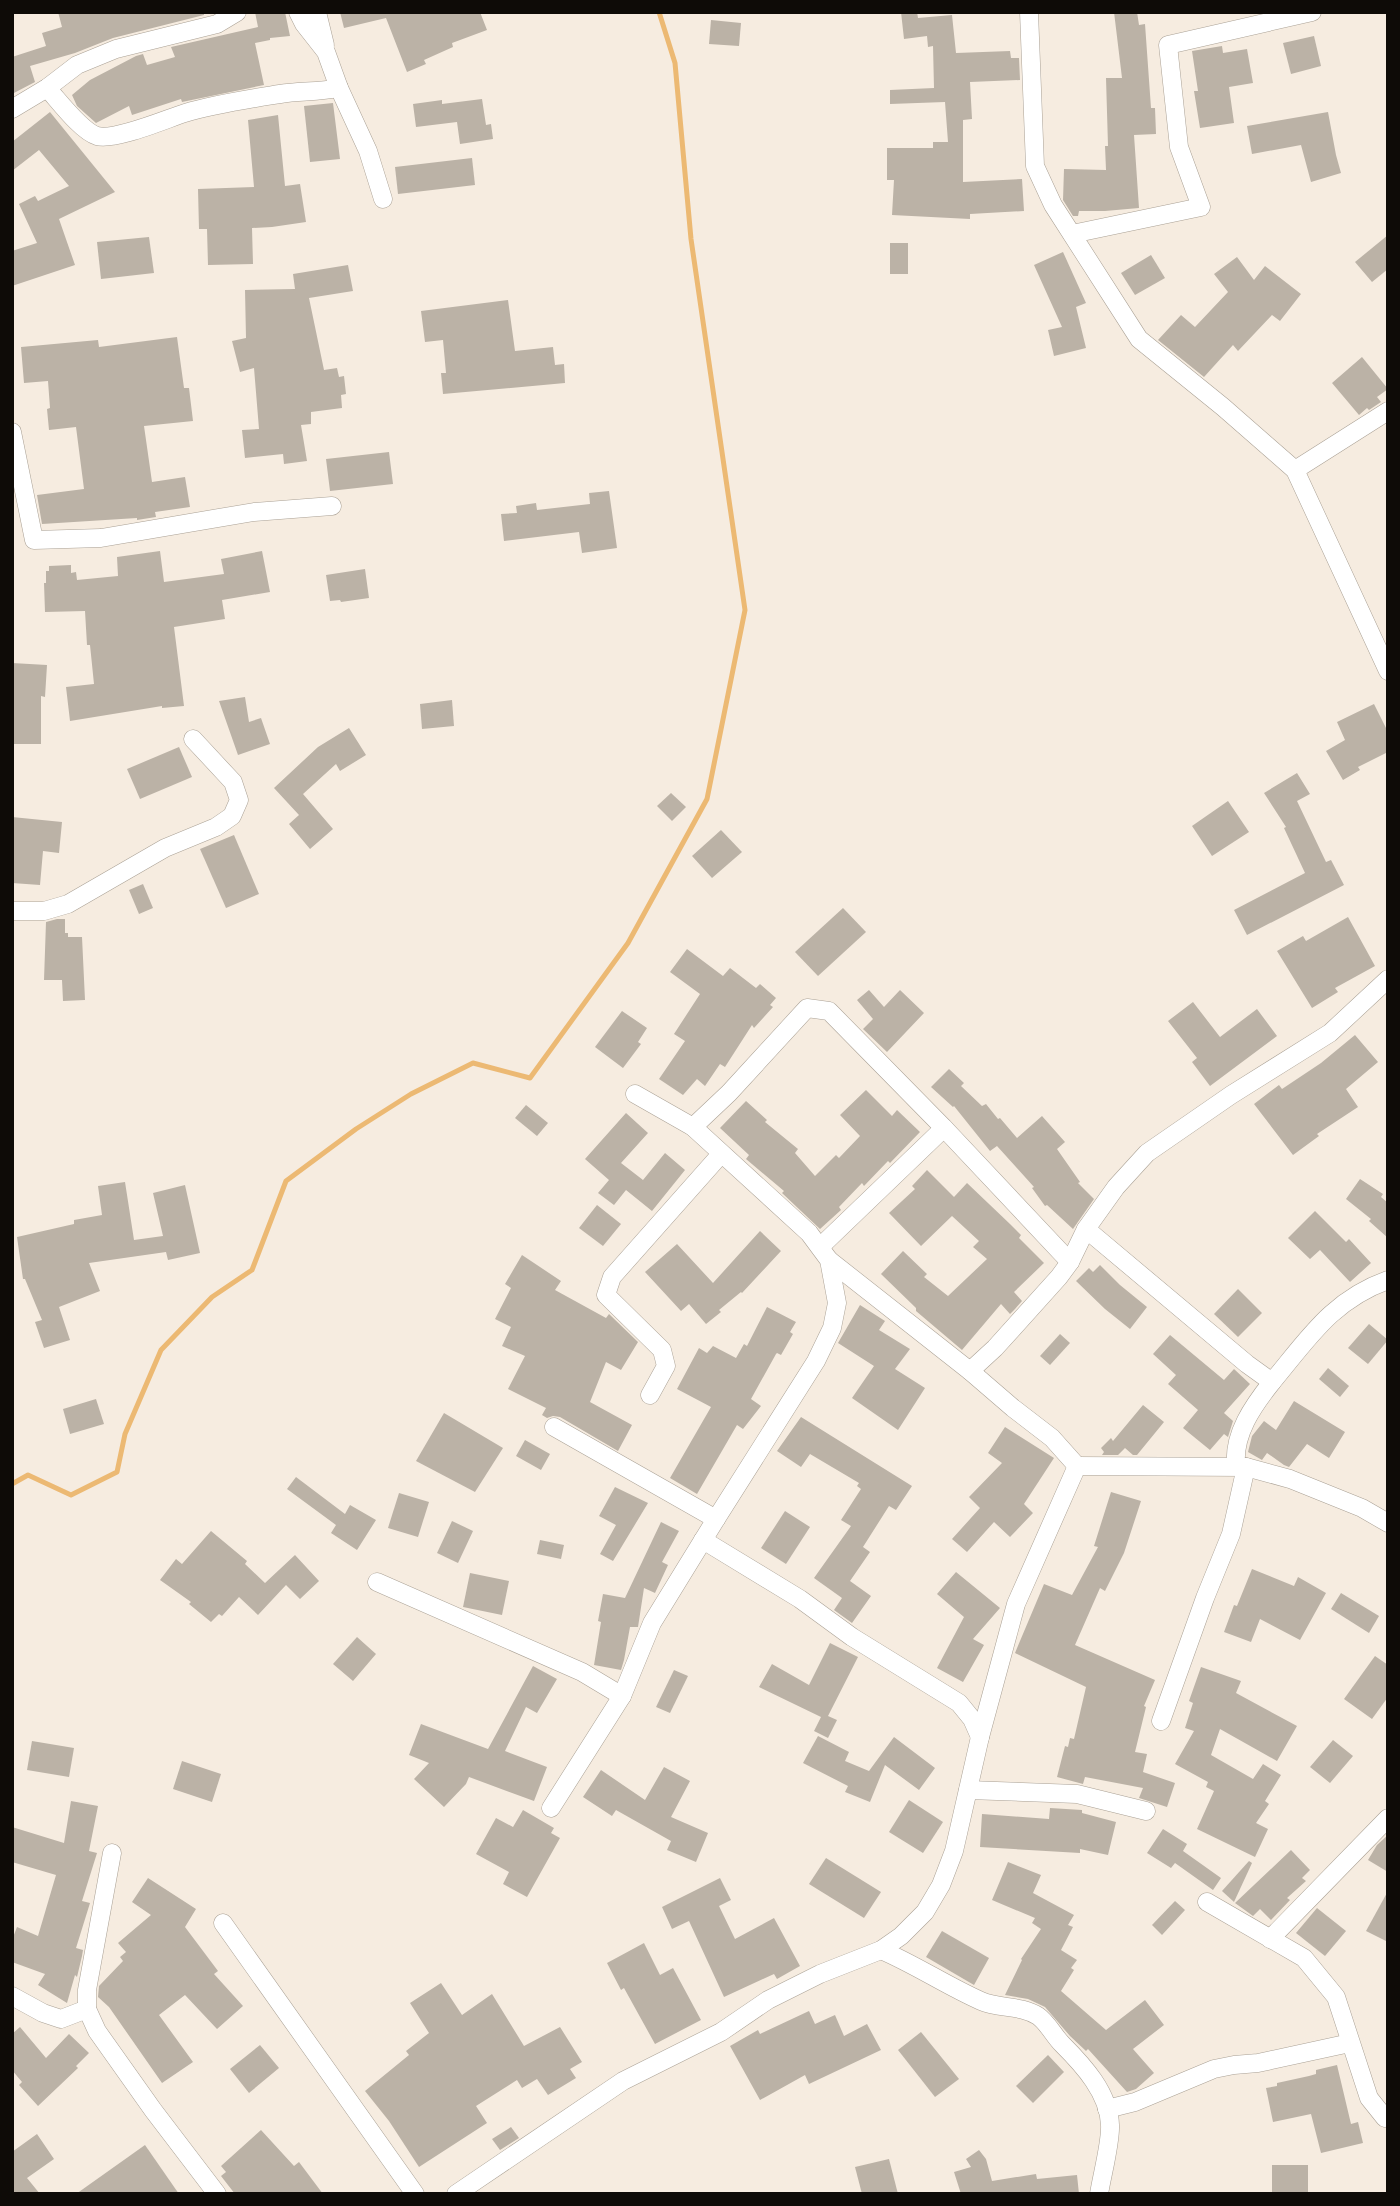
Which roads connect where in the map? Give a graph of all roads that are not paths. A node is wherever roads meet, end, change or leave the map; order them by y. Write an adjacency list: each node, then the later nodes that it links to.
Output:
1 (237, 12): 8 (street)
2 (298, 12): 6 (street)
3 (317, 12): 6 (street)
4 (1029, 12): 11 (street)
5 (1312, 12): 11 (street)
6 (326, 52): 7 (street)
7 (339, 88): 8 (street); 10 (street)
8 (47, 89): 9 (street)
9 (12, 108)
10 (383, 199)
11 (1072, 234): 14 (street)
12 (1388, 411): 14 (street)
13 (12, 432): 15 (street)
14 (1295, 470): 16 (street)
15 (332, 506)
16 (1388, 671)
17 (193, 738): 18 (street)
18 (12, 911)
19 (1388, 979): 24 (street)
20 (635, 1094): 21 (street)
21 (693, 1127): 22 (street); 23 (street)
22 (944, 1128): 25 (street); 26 (street)
23 (721, 1154): 25 (street); 30 (street)
24 (1086, 1229): 26 (street); 29 (street)
25 (825, 1254): 28 (street); 34 (street)
26 (1070, 1262): 28 (street)
27 (1388, 1280): 29 (street)
28 (970, 1371): 32 (street)
29 (1272, 1382): 33 (street)
30 (650, 1395)
31 (554, 1427): 34 (street)
32 (1077, 1466): 33 (street); 40 (street)
33 (1241, 1466): 35 (street); 39 (street)
34 (716, 1519): 36 (street)
35 (1388, 1523)
36 (703, 1540): 38 (street); 40 (street)
37 (377, 1582): 38 (street)
38 (622, 1696): 42 (street)
39 (1161, 1721)
40 (981, 1737): 41 (street)
41 (968, 1790): 43 (street); 49 (street)
42 (551, 1808)
43 (1146, 1811)
44 (1388, 1818): 48 (street)
45 (112, 1853): 51 (street)
46 (1207, 1902): 48 (street)
47 (223, 1923): 56 (street)
48 (1270, 1939): 52 (street)
49 (881, 1950): 53 (street); 57 (street)
50 (12, 1996): 51 (street)
51 (87, 2009): 55 (street)
52 (1350, 2043): 53 (street); 54 (street)
53 (1107, 2109): 58 (street)
54 (1387, 2119)
55 (217, 2194)
56 (415, 2194)
57 (456, 2194)
58 (1099, 2194)

